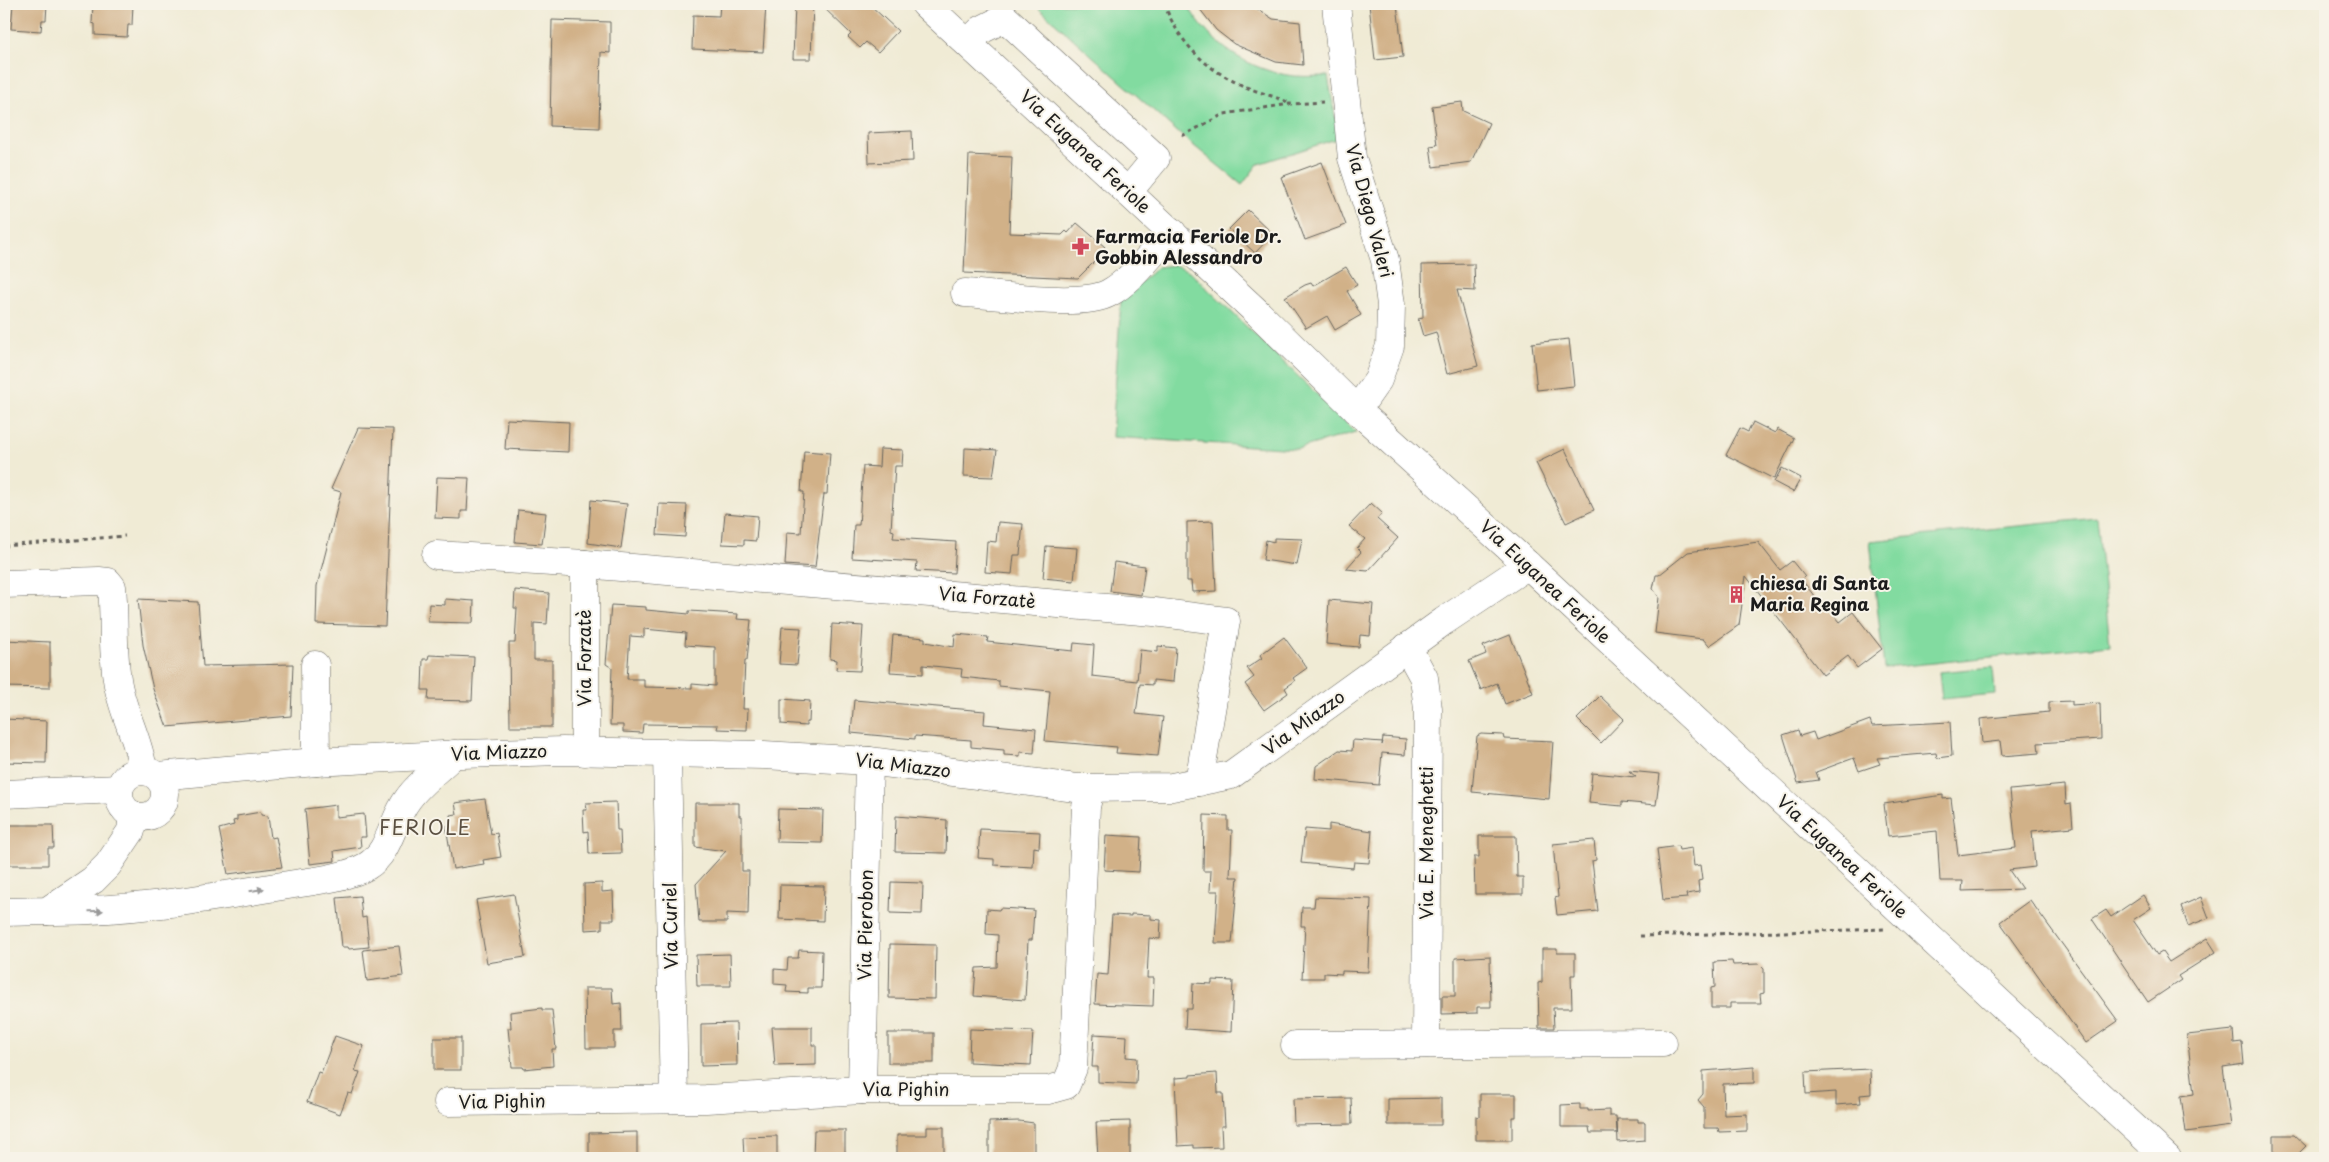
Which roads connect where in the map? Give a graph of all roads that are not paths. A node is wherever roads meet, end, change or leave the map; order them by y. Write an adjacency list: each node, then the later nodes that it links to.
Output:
1 (924, 4): 3 (street, Via Euganea Feriole)
2 (1336, 4): 7 (street, Via Diego Valeri)
3 (968, 43): 4 (street, Via Euganea Feriole); 4 (street)
4 (1128, 192): 5 (street, Via Euganea Feriole)
5 (1172, 232): 6 (street); 7 (street, Via Euganea Feriole)
6 (966, 293)
7 (1357, 410): 10 (street, Via Euganea Feriole)
8 (436, 555): 9 (street, Via Forzatè)
9 (585, 564): 14 (street, Via Forzatè); 20 (street, Via Forzatè)
10 (1528, 565): 12 (street, Via Miazzo); 35 (street, Via Euganea Feriole)
11 (4, 584): 21 (street)
12 (1407, 647): 20 (street, Via Miazzo); 30 (street, Via E. Meneghetti)
13 (315, 665): 19 (street)
14 (585, 752): 15 (street, Via Miazzo); 16 (street, Via Miazzo)
15 (454, 754): 17 (street, Via Miazzo); 25 (street)
16 (667, 754): 18 (street, Via Miazzo); 33 (street, Via Curiel)
17 (391, 757): 19 (street, Via Miazzo); 25 (street)
18 (869, 761): 23 (street, Via Miazzo); 32 (street, Via Pierobon)
19 (316, 762): 21 (street, Via Miazzo)
20 (1199, 782): 23 (street, Via Miazzo)
21 (155, 783): 22 (street, Via Miazzo); 26 (street, Via Miazzo)
22 (119, 789): 24 (street); 26 (street)
23 (1090, 789): 32 (street, Via Pighin)
24 (4, 794)
25 (411, 795): 27 (street, one-way to 25)
26 (133, 815): 27 (street)
27 (47, 911): 28 (street)
28 (4, 912)
29 (1663, 1043): 30 (street)
30 (1426, 1044): 31 (street)
31 (1295, 1046)
32 (862, 1090): 33 (street, Via Pighin)
33 (674, 1099): 34 (street, Via Pighin)
34 (448, 1102)
35 (2167, 1158)

